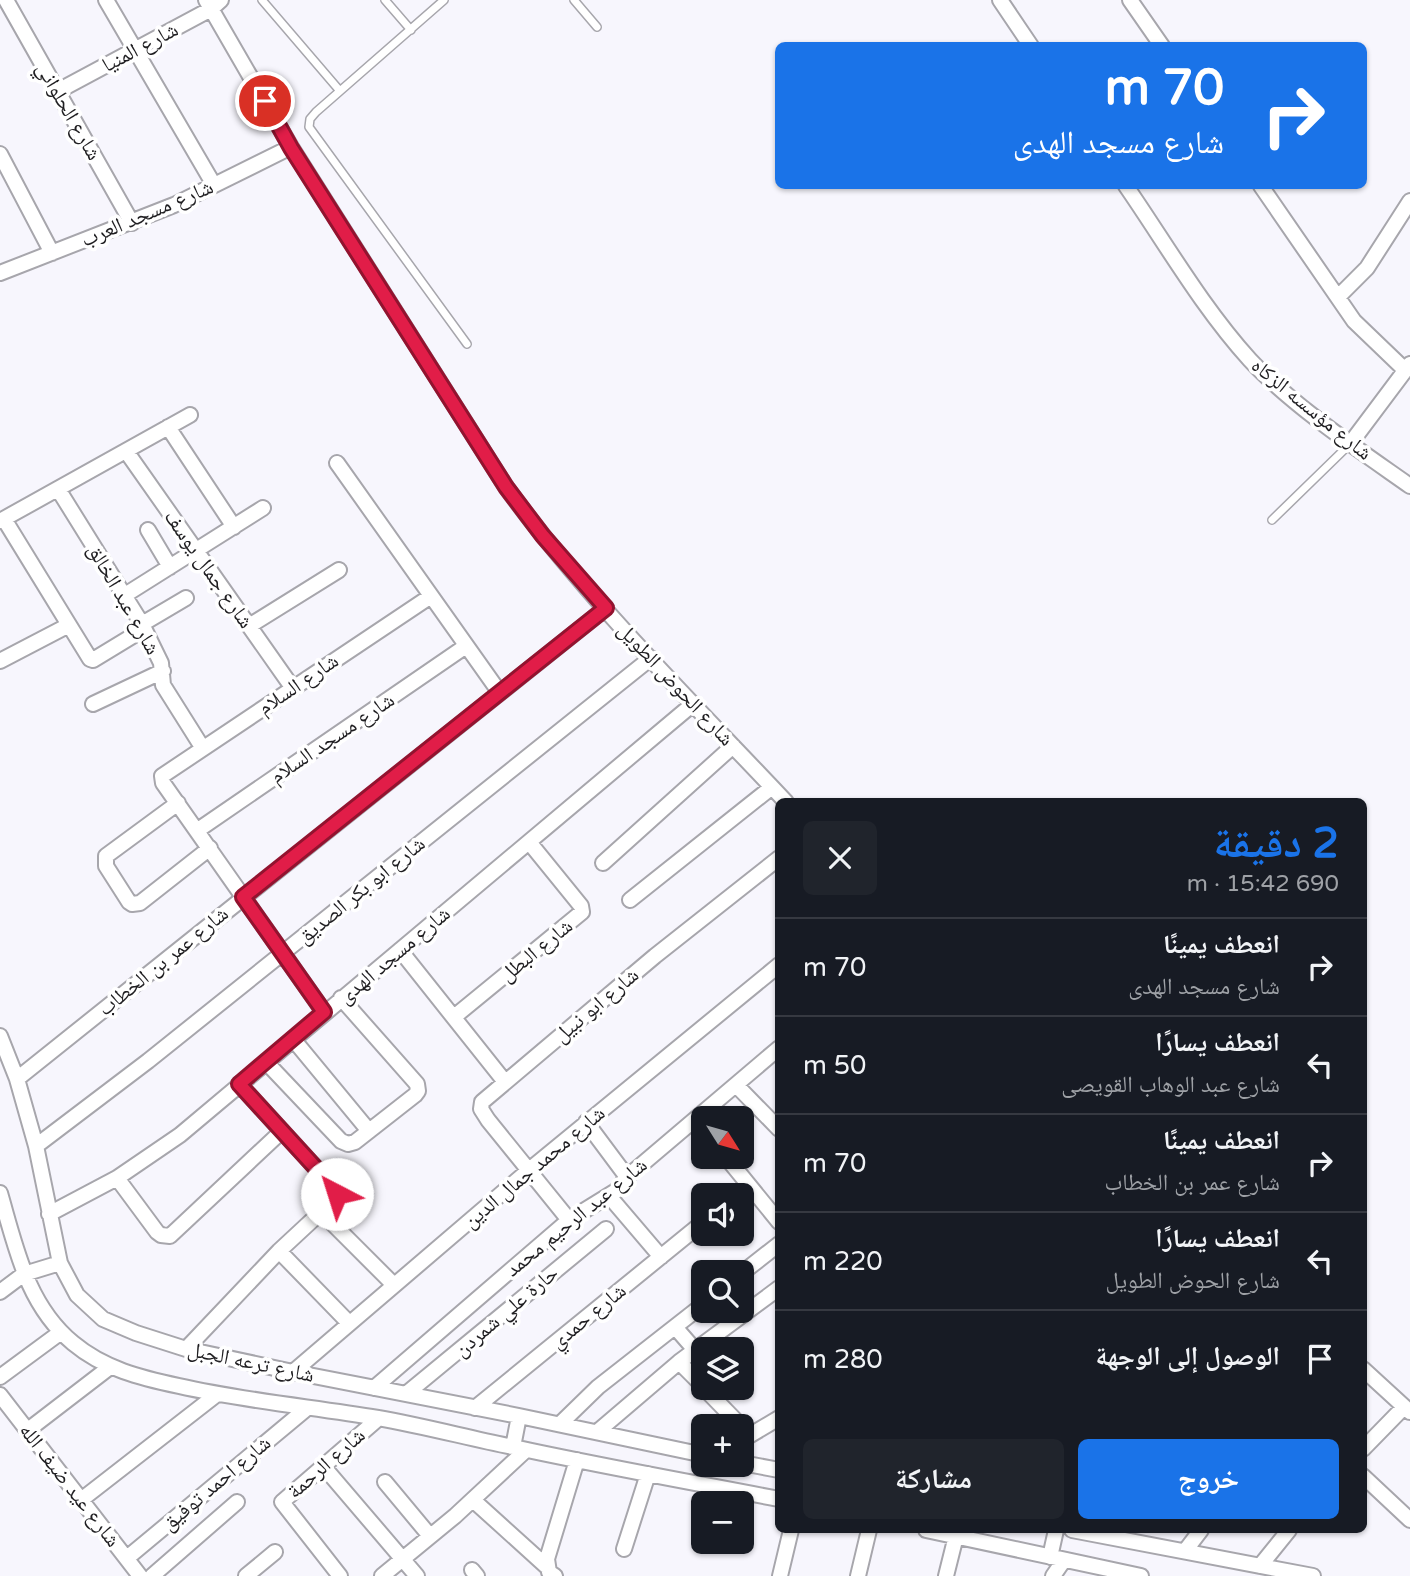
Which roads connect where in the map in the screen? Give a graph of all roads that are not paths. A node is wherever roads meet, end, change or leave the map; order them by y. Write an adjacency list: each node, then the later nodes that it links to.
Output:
1 (6, 0): 15 (street, شارع الحلواني)
2 (106, 0): 14 (street)
3 (261, 0): 16 (lane)
4 (385, 0): 11 (lane)
5 (444, 0): 11 (lane)
6 (574, 0): 10 (lane)
7 (999, 0): 12 (street)
8 (1130, 0): 13 (street)
9 (213, 3): 14 (street, شارع المنيا); 17 (street, شارع الحوض الطويل)
10 (597, 27)
11 (411, 30): 16 (lane)
12 (1028, 42)
13 (1159, 42)
14 (135, 50): 15 (street, شارع المنيا); 19 (street)
15 (58, 91): 23 (street, شارع الحلواني)
16 (340, 91): 27 (lane)
17 (291, 148): 19 (street, شارع مسجد العرب); 47 (street, شارع الحوض الطويل)
18 (0, 154): 24 (street)
19 (214, 185): 23 (street, شارع مسجد العرب)
20 (1128, 189): 31 (street, شارع مؤسسه الزكاه)
21 (1263, 189): 26 (street)
22 (1410, 201): 26 (street)
23 (132, 223): 24 (street, شارع مسجد العرب)
24 (52, 253): 25 (street, شارع مسجد العرب)
25 (0, 274)
26 (1339, 296): 28 (street)
27 (467, 344)
28 (1407, 367): 31 (street)
29 (190, 415): 30 (street)
30 (168, 427): 32 (street); 39 (street)
31 (1350, 444): 34 (street, شارع مؤسسه الزكاه); 38 (lane)
32 (126, 450): 35 (street); 41 (street, شارع جمال يوسف)
33 (337, 463): 45 (street)
34 (1410, 486)
35 (58, 488): 37 (street); 44 (street, شارع عبد الخالق)
36 (263, 508): 39 (street)
37 (2, 520): 48 (street)
38 (1272, 520)
39 (234, 527): 41 (street)
40 (148, 530): 42 (street)
41 (195, 551): 42 (street); 50 (street, شارع جمال يوسف)
42 (170, 566): 44 (street)
43 (340, 570): 50 (street)
44 (125, 595): 49 (street, شارع عبد الخالق)
45 (431, 596): 51 (street); 55 (street, شارع السلام)
46 (186, 598): 49 (street)
47 (606, 608): 52 (street, شارع الحوض الطويل); 56 (street, شارع عمر بن الخطاب)
48 (69, 625): 49 (street); 53 (street)
49 (143, 626): 54 (street, شارع عبد الخالق)
50 (249, 626): 55 (street, شارع جمال يوسف)
51 (466, 646): 56 (street); 64 (street, شارع مسجد السلام)
52 (651, 658): 58 (street, شارع الحوض الطويل); 72 (street, شارع ابو بكر الصديق)
53 (0, 661)
54 (163, 671): 57 (street); 60 (street, شارع عبد الخالق)
55 (292, 687): 60 (street, شارع السلام)
56 (500, 693): 69 (street, شارع عمر بن الخطاب)
57 (93, 704)
58 (694, 704): 59 (street, شارع الحوض الطويل); 65 (street, شارع مسجد الهدى)
59 (733, 746): 61 (street, شارع الحوض الطويل); 68 (street)
60 (202, 747): 63 (street, شارع السلام)
61 (772, 787): 62 (street, شارع الحوض الطويل); 70 (street)
62 (782, 798)
63 (178, 803): 64 (street); 66 (street)
64 (198, 830): 66 (street)
65 (529, 842): 71 (street, شارع مسجد الهدى); 76 (street, شارع البطل)
66 (210, 848): 69 (street)
67 (775, 861): 82 (street, شارع ابو نبيل)
68 (603, 863)
69 (243, 897): 72 (street); 81 (street, شارع عمر بن الخطاب)
70 (630, 901)
71 (400, 950): 74 (street, شارع مسجد الهدى); 76 (street)
72 (281, 954): 75 (street); 91 (street, شارع ابو بكر الصديق)
73 (775, 968): 86 (street, شارع محمد جمال الدين)
74 (341, 998): 75 (street, شارع مسجد الهدى); 89 (street)
75 (324, 1012): 78 (street, شارع مسجد الهدى)
76 (454, 1017): 82 (street)
77 (0, 1035): 81 (street, شارع ترعه الجبل)
78 (293, 1039): 80 (street, شارع مسجد الهدى); 89 (street)
79 (775, 1051): 84 (street, شارع عبد الرحيم محمد)
80 (266, 1062): 83 (street, شارع مسجد الهدى); 89 (street)
81 (17, 1079): 91 (street, شارع ترعه الجبل)
82 (505, 1082): 93 (street, شارع ابو نبيل)
83 (239, 1084): 88 (street); 95 (street, شارع مسجد الهدى)
84 (736, 1085): 85 (street, شارع عبد الرحيم محمد); 87 (street)
85 (717, 1106)
86 (586, 1122): 93 (street, شارع محمد جمال الدين); 94 (street)
87 (775, 1125)
88 (282, 1131): 95 (street); 98 (street)
89 (369, 1131)
90 (691, 1131): 94 (street, شارع عبد الرحيم محمد)
91 (36, 1146): 99 (street, شارع ترعه الجبل)
92 (736, 1169): 100 (street)
93 (529, 1170): 101 (street); 110 (street, شارع محمد جمال الدين)
94 (627, 1177): 97 (street, شارع عبد الرحيم محمد)
95 (117, 1178): 99 (street, شارع مسجد الهدى)
96 (0, 1193): 109 (street, شارع ترعه الجبل)
97 (609, 1196): 101 (street, شارع عبد الرحيم محمد); 106 (street)
98 (321, 1212): 105 (street); 110 (street)
99 (49, 1214): 107 (street, شارع ترعه الجبل)
100 (775, 1217)
101 (569, 1220): 127 (street, شارع عبد الرحيم محمد)
102 (606, 1229): 128 (street, حارة علي شمردن)
103 (691, 1232): 106 (street, شارع حمدي)
104 (775, 1247): 108 (street)
105 (279, 1251): 114 (street); 119 (street)
106 (660, 1257): 132 (street, شارع حمدي)
107 (60, 1263): 109 (street); 119 (street, شارع ترعه الجبل)
108 (754, 1264)
109 (24, 1274): 111 (street); 116 (street, شارع ترعه الجبل)
110 (394, 1285): 114 (street, شارع محمد جمال الدين)
111 (0, 1292)
112 (775, 1296): 117 (street)
113 (691, 1314): 115 (street)
114 (349, 1323): 123 (street, شارع محمد جمال الدين)
115 (675, 1327): 118 (street); 139 (street)
116 (61, 1332): 122 (street, شارع ترعه الجبل); 126 (street)
117 (714, 1337)
118 (691, 1345)
119 (186, 1349): 123 (street, شارع ترعه الجبل)
120 (691, 1353): 121 (street)
121 (679, 1362): 125 (street); 142 (street)
122 (110, 1367): 130 (street, شارع ترعه الجبل); 141 (street)
123 (293, 1372): 127 (street, شارع ترعه الجبل)
124 (1367, 1373): 134 (street)
125 (691, 1374)
126 (0, 1377)
127 (374, 1388): 128 (street, شارع ترعه الجبل)
128 (406, 1394): 132 (street, شارع ترعه الجبل)
129 (0, 1395): 141 (street, شارع عيد ضيف الله)
130 (216, 1395): 133 (street, شارع ترعه الجبل); 154 (street)
131 (716, 1400): 135 (street)
132 (475, 1408): 136 (street, شارع ترعه الجبل)
133 (306, 1409): 137 (street, شارع ترعه الجبل); 171 (street, شارع احمد توفيق)
134 (1407, 1409): 143 (street)
135 (728, 1414)
136 (519, 1416): 139 (street, شارع ترعه الجبل); 144 (street)
137 (379, 1418): 144 (street, شارع ترعه الجبل); 148 (street, شارع الرحمة)
138 (775, 1420): 140 (street)
139 (560, 1424): 142 (street, شارع ترعه الجبل)
140 (754, 1428)
141 (28, 1430): 154 (street, شارع عيد ضيف الله)
142 (597, 1432): 145 (street, شارع ترعه الجبل)
143 (1367, 1445)
144 (519, 1448): 146 (street, شارع ترعه الجبل); 155 (street)
145 (691, 1452)
146 (577, 1460): 150 (street, شارع ترعه الجبل); 174 (street)
147 (754, 1465): 149 (street)
148 (323, 1466): 172 (street); 178 (street, شارع الرحمة)
149 (775, 1469)
150 (648, 1474): 153 (street, شارع ترعه الجبل); 167 (street)
151 (1367, 1480): 157 (street)
152 (385, 1482): 165 (street)
153 (775, 1498)
154 (81, 1500): 171 (street, شارع عيد ضيف الله)
155 (473, 1500): 165 (street); 174 (street)
156 (237, 1502): 176 (street)
157 (1410, 1520)
158 (790, 1533): 181 (street)
159 (868, 1533): 182 (street)
160 (941, 1533): 166 (street)
161 (1056, 1533): 170 (street)
162 (1088, 1533): 168 (street)
163 (1199, 1533): 168 (street)
164 (1287, 1533): 173 (street)
165 (430, 1536): 172 (street)
166 (956, 1536): 170 (street); 183 (street)
167 (624, 1549)
168 (1185, 1551): 173 (street)
169 (275, 1552): 177 (street)
170 (1055, 1556): 184 (street); 185 (street)
171 (127, 1558): 175 (street, شارع عيد ضيف الله)
172 (402, 1559): 179 (street); 180 (street)
173 (1260, 1566): 186 (street)
174 (551, 1571)
175 (140, 1576)
176 (152, 1576)
177 (246, 1576)
178 (340, 1576)
179 (382, 1576)
180 (416, 1576)
181 (780, 1576)
182 (858, 1576)
183 (946, 1576)
184 (1053, 1576)
185 (1141, 1576)
186 (1313, 1576)

